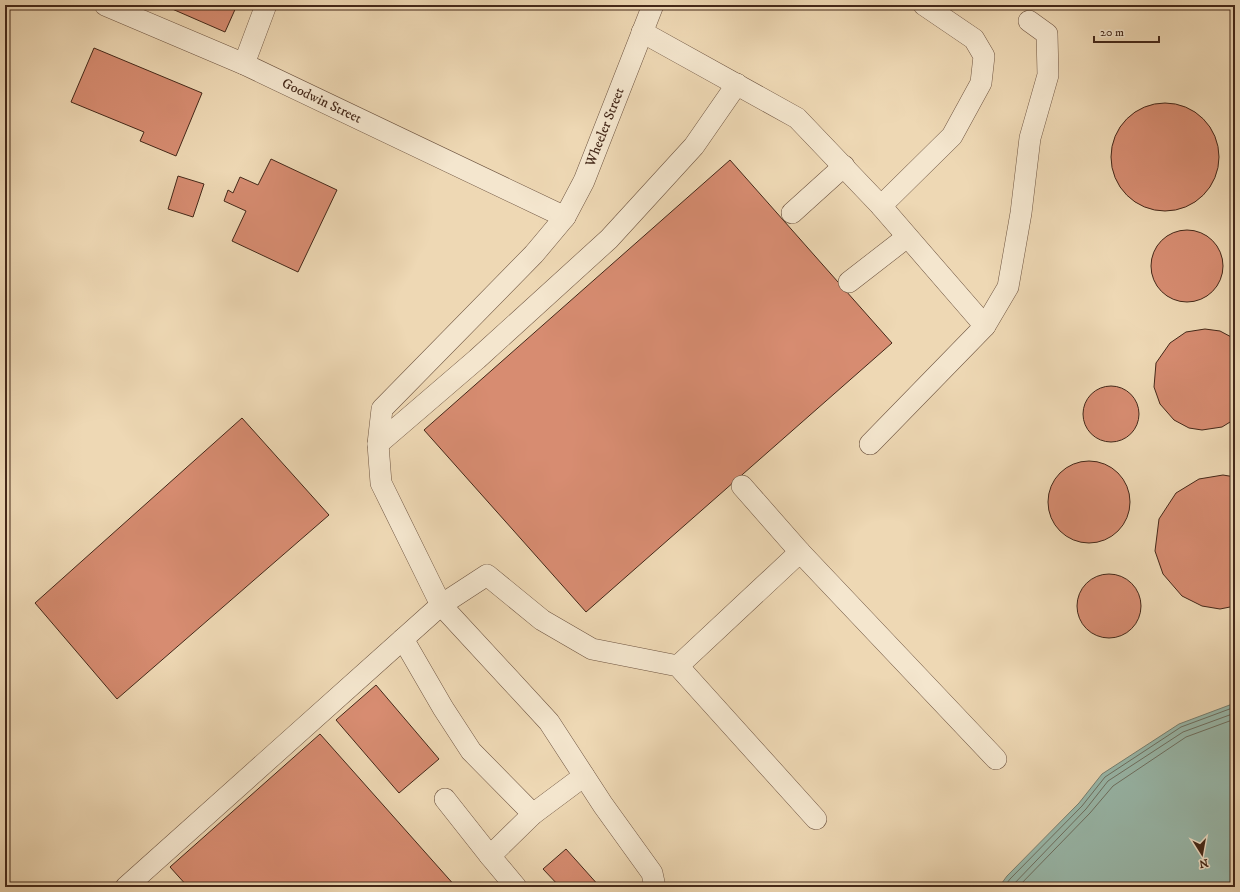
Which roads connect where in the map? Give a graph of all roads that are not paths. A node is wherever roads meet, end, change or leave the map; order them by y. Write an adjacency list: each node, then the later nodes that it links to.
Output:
1 (104, 5): 7 (street, Goodwin Street)
2 (266, 5): 7 (street)
3 (652, 5): 6 (street, Wheeler Street)
4 (924, 5): 10 (street)
5 (1028, 21): 15 (street)
6 (642, 32): 8 (street); 12 (street, Wheeler Street)
7 (244, 64): 12 (street, Goodwin Street)
8 (736, 84): 9 (street); 16 (street)
9 (844, 166): 10 (street); 11 (street)
10 (881, 206): 13 (street)
11 (792, 213)
12 (565, 217): 16 (street, Wheeler Street)
13 (907, 237): 14 (street); 15 (street)
14 (849, 282)
15 (985, 326): 17 (street)
16 (378, 444): 20 (street, Wheeler Street)
17 (870, 444)
18 (742, 486): 19 (street)
19 (800, 552): 22 (street); 23 (street)
20 (441, 606): 21 (street); 22 (street); 24 (street, Wheeler Street)
21 (403, 639): 26 (street); 29 (street)
22 (678, 666): 27 (street)
23 (996, 759)
24 (584, 776): 26 (street); 31 (street, Wheeler Street)
25 (445, 799): 28 (street)
26 (533, 814): 28 (street)
27 (816, 819)
28 (490, 856): 30 (street)
29 (126, 887)
30 (516, 887)
31 (654, 887)

